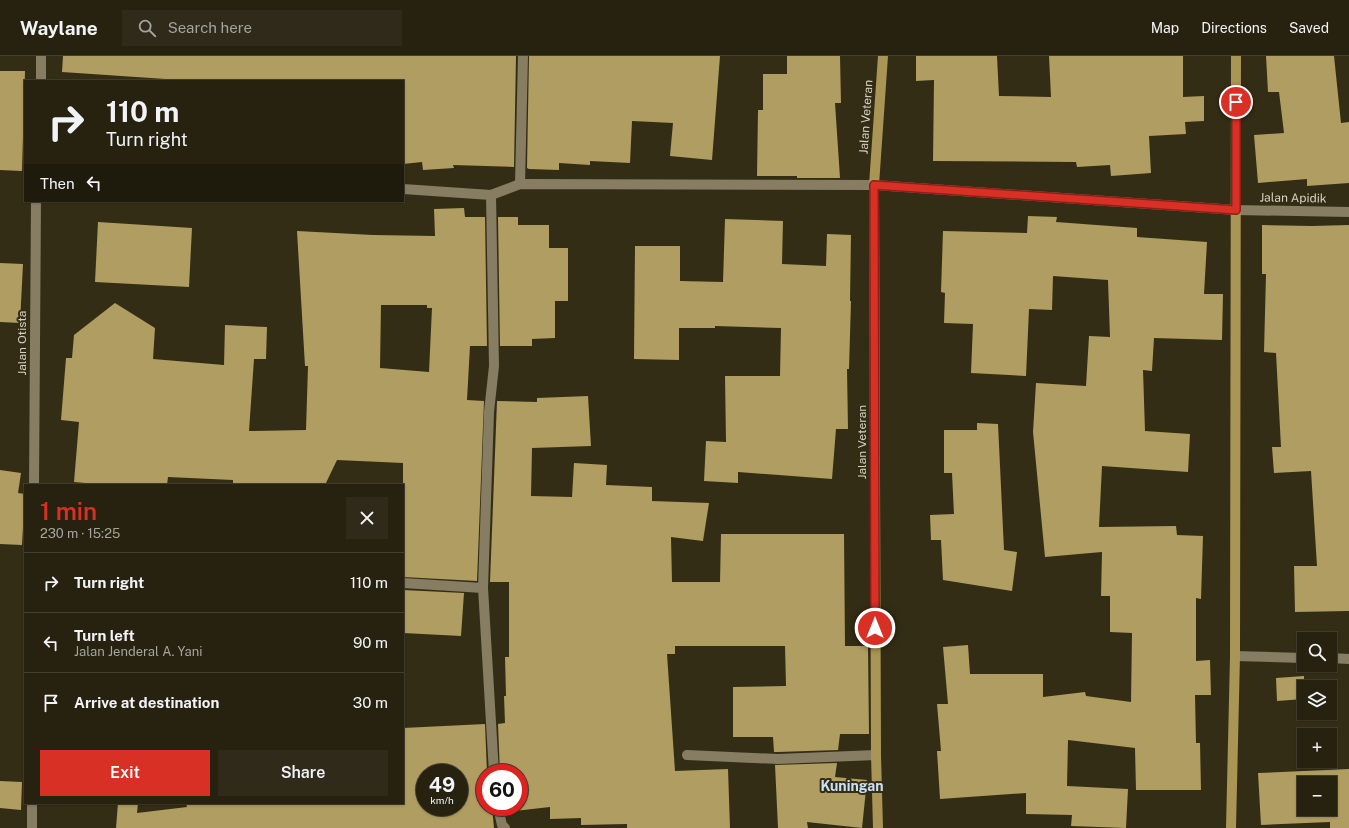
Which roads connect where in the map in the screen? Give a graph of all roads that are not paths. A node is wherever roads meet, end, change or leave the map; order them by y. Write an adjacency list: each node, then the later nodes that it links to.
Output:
1 (41, 56): 5 (street)
2 (524, 56): 6 (street)
3 (883, 56): 7 (main road, Jalan Veteran)
4 (1236, 56): 11 (main road)
5 (41, 80)
6 (520, 184): 7 (street, Jalan Apidik); 9 (street)
7 (874, 185): 11 (street, Jalan Apidik); 20 (main road, Jalan Veteran)
8 (404, 189): 9 (street)
9 (491, 195): 15 (street)
10 (36, 202): 13 (street, Jalan Otista)
11 (1236, 210): 12 (street, Jalan Apidik); 16 (main road)
12 (1349, 212)
13 (34, 484)
14 (404, 583): 15 (street)
15 (483, 588): 22 (street)
16 (1234, 656): 17 (street); 28 (main road)
17 (1297, 658)
18 (1337, 658): 19 (street)
19 (1349, 659)
20 (876, 754): 21 (street); 27 (main road, Jalan Veteran)
21 (687, 755)
22 (493, 764)
23 (32, 804): 25 (street)
24 (500, 816): 26 (street)
25 (32, 828)
26 (505, 828)
27 (878, 828)
28 (1231, 828)

